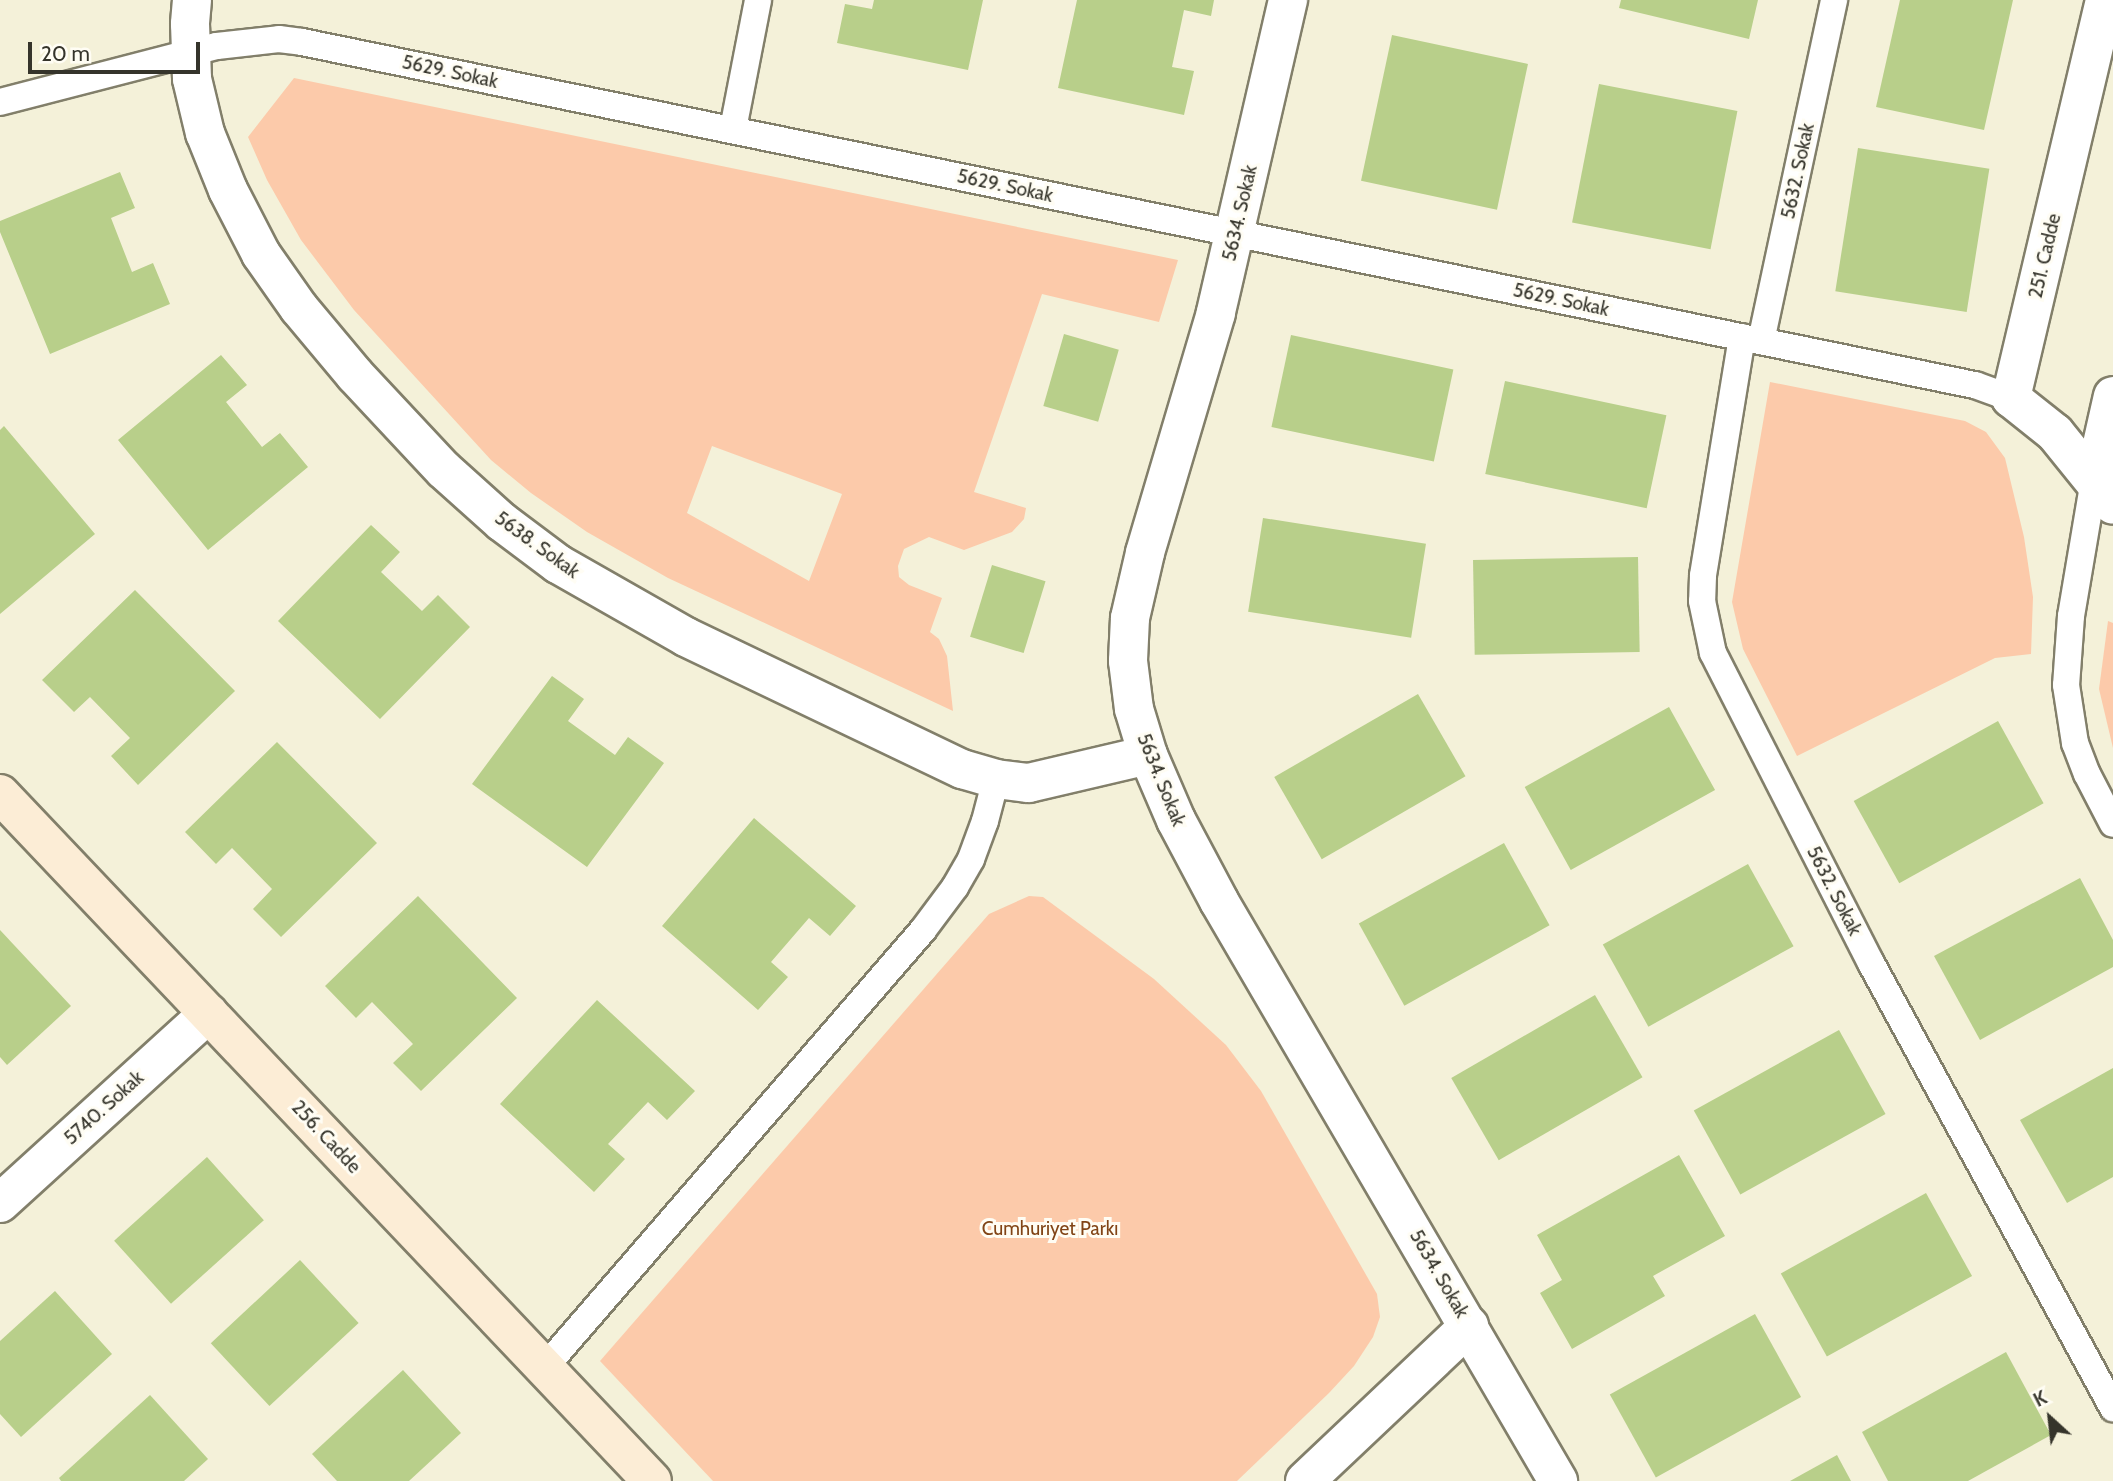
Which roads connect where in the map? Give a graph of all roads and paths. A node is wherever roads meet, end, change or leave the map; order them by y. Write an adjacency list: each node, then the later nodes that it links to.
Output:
1 (192, 0): 6 (street, 5638. Sokak)
2 (758, 0): 8 (lane)
3 (1288, 0): 9 (street, 5634. Sokak)
4 (1834, 0): 10 (lane, 5632. Sokak)
5 (2105, 0): 12 (street, 251. Cadde)
6 (191, 52): 7 (lane, 5629. Sokak); 8 (lane, 5629. Sokak); 15 (street, 5638. Sokak)
7 (0, 102)
8 (733, 130): 9 (lane, 5629. Sokak)
9 (1237, 233): 10 (lane, 5629. Sokak); 14 (street, 5634. Sokak)
10 (1752, 339): 12 (lane, 5629. Sokak); 22 (lane, 5632. Sokak)
11 (2113, 396): 13 (street)
12 (2011, 397): 13 (street)
13 (2103, 493): 17 (lane)
14 (1148, 755): 15 (street, 5638. Sokak); 20 (street, 5634. Sokak)
15 (996, 779): 21 (lane)
16 (0, 794): 18 (street, 256. Cadde)
17 (2113, 824)
18 (209, 1013): 19 (street, 5740. Sokak); 21 (street, 256. Cadde)
19 (0, 1203)
20 (1469, 1326): 24 (street); 25 (street, 5634. Sokak)
21 (545, 1367): 23 (street, 256. Cadde)
22 (2113, 1408)
23 (652, 1481)
24 (1305, 1481)
25 (1558, 1481)

